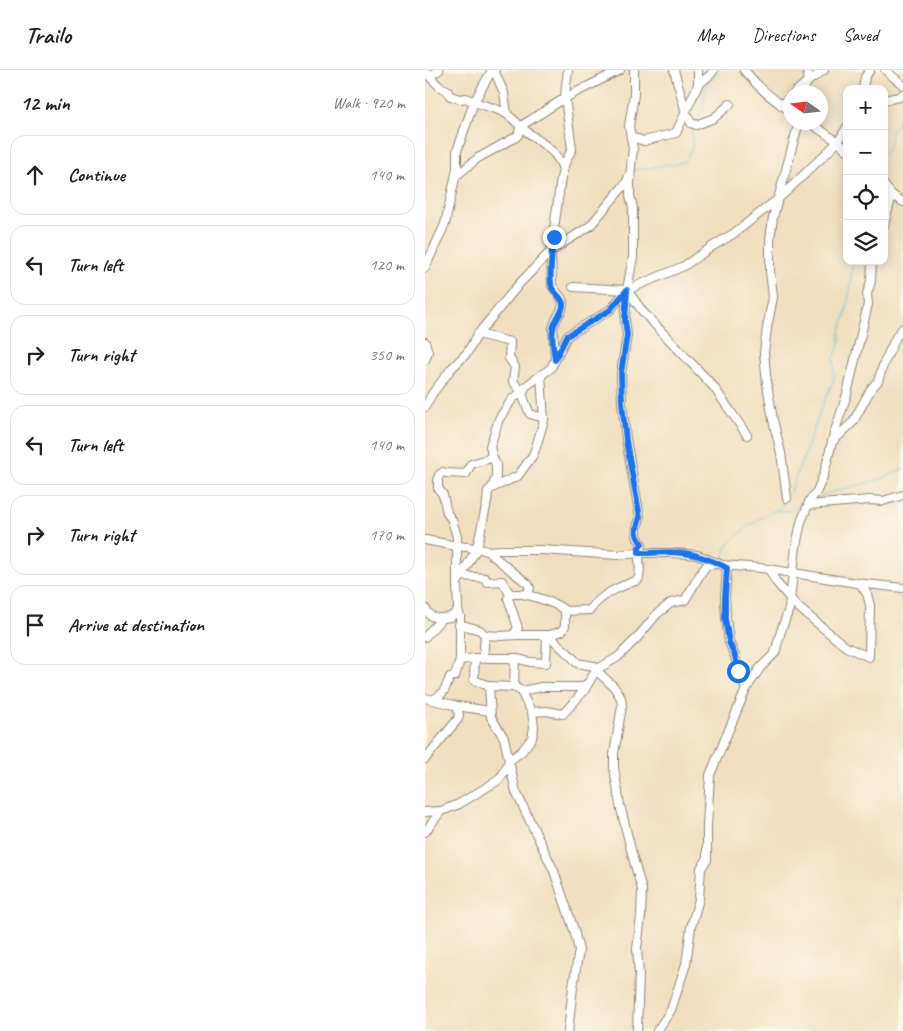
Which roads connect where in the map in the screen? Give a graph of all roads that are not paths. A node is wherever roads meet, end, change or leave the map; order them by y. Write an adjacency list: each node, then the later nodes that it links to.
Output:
1 (439, 70): 14 (street)
2 (493, 70): 24 (street); 27 (street)
3 (568, 70): 22 (street)
4 (620, 70): 22 (street)
5 (634, 70): 33 (street)
6 (674, 70): 28 (street)
7 (698, 70): 17 (street)
8 (714, 70): 17 (street)
9 (744, 70): 26 (street)
10 (808, 70): 16 (street)
11 (824, 70): 16 (street)
12 (870, 70): 20 (street)
13 (885, 70): 15 (street)
14 (427, 74): 24 (street)
15 (902, 81)
16 (807, 82): 18 (street); 19 (street)
17 (698, 85): 28 (street)
18 (803, 85)
19 (806, 85)
20 (864, 85)
21 (903, 94): 23 (street)
22 (565, 98): 29 (street); 36 (street)
23 (888, 99)
24 (473, 102): 27 (street); 38 (street)
25 (730, 104): 28 (street)
26 (781, 105)
27 (507, 114): 29 (street)
28 (686, 114): 33 (street)
29 (521, 126): 36 (street); 38 (street)
30 (797, 130): 41 (street)
31 (821, 130): 34 (street)
32 (845, 130): 34 (street)
33 (631, 137): 37 (street)
34 (838, 142): 35 (street); 41 (street)
35 (843, 146)
36 (563, 170): 44 (street)
37 (630, 175): 44 (street); 48 (street)
38 (456, 176): 46 (street)
39 (888, 190): 40 (street)
40 (892, 195): 42 (street); 43 (street)
41 (778, 199): 48 (street); 63 (street)
42 (903, 202)
43 (885, 220)
44 (551, 251): 50 (street); 53 (street)
45 (872, 265): 59 (street)
46 (425, 268)
47 (573, 287): 48 (street)
48 (627, 290): 53 (street); 58 (street); 69 (street)
49 (903, 328): 59 (street)
50 (478, 334): 55 (street); 56 (street)
51 (425, 342): 52 (street)
52 (425, 360)
53 (555, 360): 54 (street)
54 (541, 375): 55 (street); 57 (street)
55 (522, 393): 57 (street); 60 (street)
56 (425, 408)
57 (544, 418): 61 (street)
58 (747, 435)
59 (832, 442): 64 (street)
60 (492, 455): 61 (street); 66 (street)
61 (492, 488): 67 (street)
62 (903, 495): 64 (street)
63 (787, 498)
64 (808, 505): 72 (street)
65 (425, 540): 66 (street)
66 (457, 546): 67 (street); 74 (street)
67 (477, 548): 68 (street); 73 (street)
68 (487, 551): 69 (street); 78 (street)
69 (639, 553): 70 (street); 82 (street)
70 (720, 564): 71 (street); 93 (street); 97 (street)
71 (769, 569): 72 (street); 79 (street)
72 (793, 573): 75 (street); 79 (street)
73 (462, 576): 74 (street); 77 (street)
74 (457, 583): 81 (street)
75 (860, 583): 76 (street); 79 (street)
76 (903, 588)
77 (510, 594): 78 (street); 87 (street)
78 (527, 595): 82 (street)
79 (790, 598): 97 (street)
80 (425, 608): 83 (street)
81 (458, 610): 83 (street); 85 (street)
82 (565, 611): 88 (street)
83 (438, 618): 84 (street); 89 (street)
84 (425, 622)
85 (459, 624): 86 (street); 92 (street)
86 (485, 635): 87 (street); 90 (street)
87 (513, 635): 88 (street)
88 (548, 636): 91 (street); 93 (street)
89 (425, 637)
90 (479, 658): 91 (street); 92 (street); 95 (street)
91 (515, 658): 96 (street)
92 (460, 660): 99 (street)
93 (596, 670): 94 (street); 109 (street)
94 (591, 681): 98 (street); 102 (street)
95 (489, 686): 96 (street); 101 (street)
96 (514, 687): 98 (street)
97 (746, 689): 110 (street)
98 (522, 690): 102 (street)
99 (429, 699): 100 (street)
100 (457, 706): 101 (street); 103 (street)
101 (490, 711): 104 (street)
102 (532, 712): 104 (street)
103 (425, 759)
104 (509, 761): 105 (street); 108 (street)
105 (441, 811): 106 (street); 107 (street)
106 (425, 812)
107 (425, 832)
108 (568, 1031)
109 (637, 1031)
110 (657, 1031)

